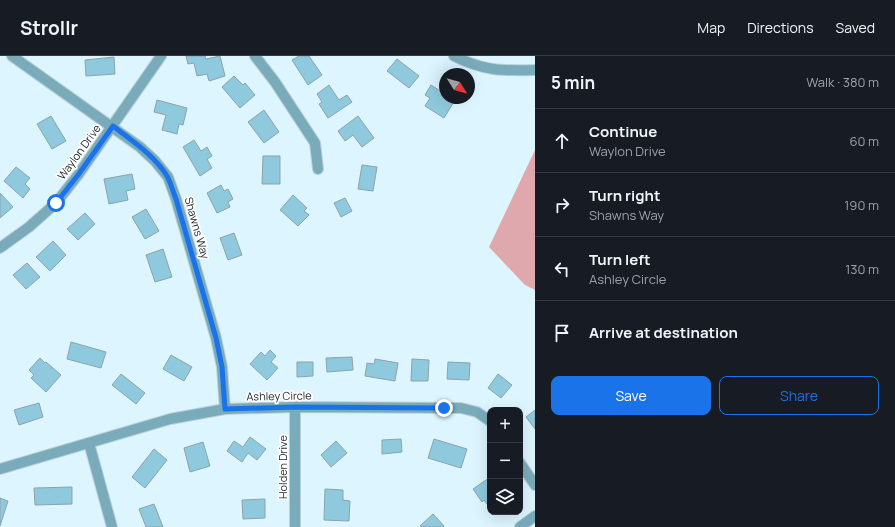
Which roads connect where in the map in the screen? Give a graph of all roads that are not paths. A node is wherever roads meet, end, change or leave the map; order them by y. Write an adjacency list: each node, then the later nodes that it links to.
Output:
1 (12, 56): 6 (street, Shawns Way)
2 (160, 56): 6 (street, Waylon Drive)
3 (255, 56): 7 (street)
4 (454, 56): 5 (street)
5 (535, 70)
6 (113, 126): 8 (street, Waylon Drive); 10 (street, Shawns Way)
7 (318, 169)
8 (0, 248)
9 (295, 407): 10 (street, Ashley Circle); 11 (street, Ashley Circle); 18 (street, Holden Drive)
10 (225, 409): 12 (street, Ashley Circle)
11 (487, 420)
12 (89, 443): 14 (street, Ashley Circle); 17 (street)
13 (523, 467): 15 (street)
14 (0, 470)
15 (535, 485)
16 (535, 516): 19 (street)
17 (112, 527)
18 (296, 527)
19 (520, 527)

